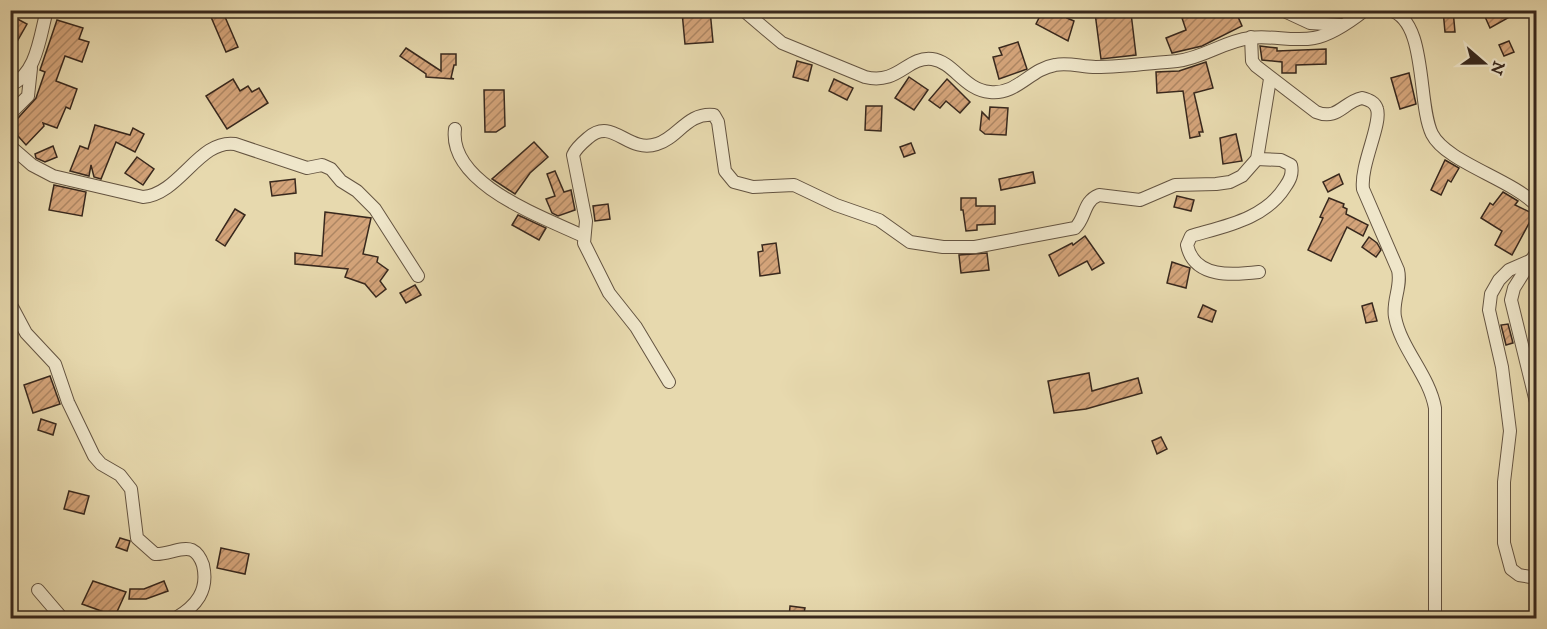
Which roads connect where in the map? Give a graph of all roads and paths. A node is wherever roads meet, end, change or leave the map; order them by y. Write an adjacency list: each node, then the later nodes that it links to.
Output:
1 (47, 10): 8 (street)
2 (743, 10): 7 (street)
3 (1282, 10): 6 (street)
4 (1365, 10): 6 (street)
5 (1389, 10): 15 (street)
6 (1345, 25): 7 (street)
7 (1251, 38): 9 (street)
8 (31, 66): 10 (street); 11 (street)
9 (1270, 79): 14 (street); 27 (street)
10 (10, 85)
11 (10, 114)
12 (455, 129): 16 (street)
13 (10, 146): 19 (street)
14 (1257, 159): 16 (street); 18 (street)
15 (1536, 205)
16 (583, 236): 21 (street)
17 (1534, 257): 22 (street); 23 (street)
18 (1259, 272)
19 (418, 276)
20 (10, 303): 26 (street)
21 (669, 382)
22 (1536, 402)
23 (1536, 578)
24 (38, 590): 25 (street)
25 (63, 618)
26 (176, 618)
27 (1435, 618)

